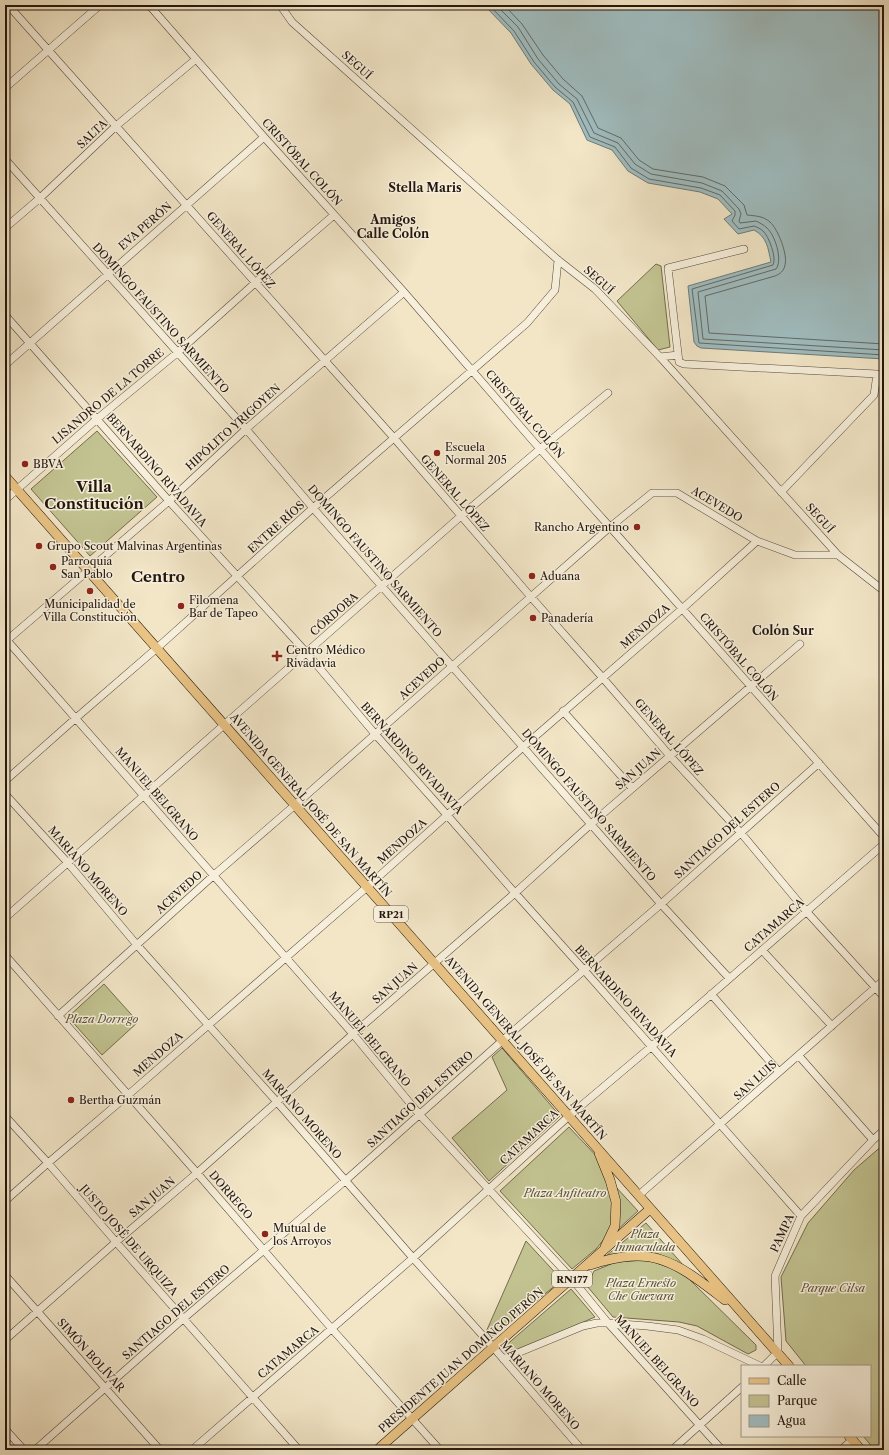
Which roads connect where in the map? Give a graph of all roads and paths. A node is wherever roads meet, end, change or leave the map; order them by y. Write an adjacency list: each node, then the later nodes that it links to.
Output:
1 (8, 5): 5 (street, GENERAL LÓPEZ)
2 (100, 5): 5 (street)
3 (149, 5): 6 (street, CRISTÓBAL COLÓN)
4 (280, 5): 16 (street, SEGUÍ)
5 (48, 50): 7 (street); 8 (street, GENERAL LÓPEZ)
6 (196, 59): 8 (street, SALTA); 9 (street, CRISTÓBAL COLÓN)
7 (5, 88)
8 (116, 126): 11 (street, SALTA); 12 (street, GENERAL LÓPEZ)
9 (264, 137): 12 (street, EVA PERÓN); 13 (street, CRISTÓBAL COLÓN)
10 (5, 159): 11 (street, DOMINGO FAUSTINO SARMIENTO)
11 (40, 198): 14 (street, SALTA); 17 (street, DOMINGO FAUSTINO SARMIENTO)
12 (186, 205): 17 (street, EVA PERÓN); 18 (street, GENERAL LÓPEZ)
13 (334, 215): 18 (street, LISANDRO DE LA TORRE); 19 (street, CRISTÓBAL COLÓN)
14 (5, 228)
15 (744, 249): 23 (street)
16 (558, 260): 24 (street, SEGUÍ); 27 (street, ENTRE RÍOS)
17 (106, 274): 21 (street, EVA PERÓN); 22 (street, DOMINGO FAUSTINO SARMIENTO)
18 (255, 283): 22 (street, LISANDRO DE LA TORRE); 25 (street, GENERAL LÓPEZ)
19 (404, 292): 25 (street, HIPÓLITO YRIGOYEN); 27 (street, CRISTÓBAL COLÓN)
20 (5, 315): 21 (street, BERNARDINO RIVADAVIA)
21 (30, 343): 26 (street, EVA PERÓN); 29 (street, BERNARDINO RIVADAVIA)
22 (177, 353): 29 (street, LISANDRO DE LA TORRE); 30 (street, DOMINGO FAUSTINO SARMIENTO)
23 (678, 355): 24 (street); 35 (street)
24 (660, 357): 35 (street, SEGUÍ)
25 (324, 361): 30 (street, HIPÓLITO YRIGOYEN); 31 (street, GENERAL LÓPEZ)
26 (5, 365)
27 (472, 370): 31 (street, ENTRE RÍOS); 32 (street, CRISTÓBAL COLÓN)
28 (608, 393): 32 (street, CÓRDOBA)
29 (97, 419): 34 (street, LISANDRO DE LA TORRE); 37 (street, BERNARDINO RIVADAVIA)
30 (246, 429): 37 (street, HIPÓLITO YRIGOYEN); 38 (street, DOMINGO FAUSTINO SARMIENTO)
31 (394, 438): 38 (street, ENTRE RÍOS); 39 (street, GENERAL LÓPEZ)
32 (540, 449): 39 (street, CÓRDOBA); 40 (street, CRISTÓBAL COLÓN)
33 (5, 476): 34 (main road, AVENIDA GENERAL JOSÉ DE SAN MARTÍN / RP21)
34 (16, 489): 36 (street, LISANDRO DE LA TORRE); 43 (main road, AVENIDA GENERAL JOSÉ DE SAN MARTÍN / RP21)
35 (781, 492): 42 (street, SEGUÍ)
36 (5, 500)
37 (168, 501): 43 (street, HIPÓLITO YRIGOYEN); 44 (street, BERNARDINO RIVADAVIA)
38 (313, 508): 44 (street, ENTRE RÍOS); 45 (street, DOMINGO FAUSTINO SARMIENTO)
39 (461, 516): 45 (street, CÓRDOBA); 47 (street, GENERAL LÓPEZ)
40 (610, 526): 41 (street, ACEVEDO); 47 (street, ACEVEDO); 48 (street, CRISTÓBAL COLÓN)
41 (757, 541): 42 (street, ACEVEDO); 48 (street, MENDOZA)
42 (838, 554): 46 (street, SEGUÍ)
43 (88, 569): 49 (street, HIPÓLITO YRIGOYEN); 51 (main road, AVENIDA GENERAL JOSÉ DE SAN MARTÍN / RP21)
44 (237, 576): 51 (street, ENTRE RÍOS); 52 (street, BERNARDINO RIVADAVIA)
45 (382, 586): 52 (street, CÓRDOBA); 53 (street, DOMINGO FAUSTINO SARMIENTO)
46 (884, 591)
47 (530, 597): 53 (street, ACEVEDO); 54 (street, GENERAL LÓPEZ)
48 (682, 609): 54 (street, MENDOZA); 55 (street, CRISTÓBAL COLÓN)
49 (6, 640): 57 (street, MANUEL BELGRANO)
50 (800, 644): 55 (street, SAN JUAN)
51 (157, 648): 57 (street, ENTRE RÍOS); 58 (main road, AVENIDA GENERAL JOSÉ DE SAN MARTÍN / RP21)
52 (306, 652): 58 (street, CÓRDOBA); 59 (street, BERNARDINO RIVADAVIA)
53 (452, 666): 59 (street, ACEVEDO); 60 (street, DOMINGO FAUSTINO SARMIENTO)
54 (602, 677): 56 (street, MENDOZA); 61 (street, GENERAL LÓPEZ)
55 (750, 686): 61 (street, SAN JUAN); 62 (street, CRISTÓBAL COLÓN)
56 (563, 711): 60 (street, MENDOZA); 64 (street)
57 (76, 718): 63 (street, ENTRE RÍOS); 66 (street, MANUEL BELGRANO)
58 (225, 725): 66 (street, CÓRDOBA); 67 (main road, AVENIDA GENERAL JOSÉ DE SAN MARTÍN / RP21)
59 (375, 734): 67 (street, ACEVEDO); 68 (street, BERNARDINO RIVADAVIA)
60 (523, 747): 68 (street, MENDOZA); 69 (street, DOMINGO FAUSTINO SARMIENTO)
61 (670, 756): 64 (street, SAN JUAN); 70 (street, GENERAL LÓPEZ)
62 (819, 763): 70 (street, SANTIAGO DEL ESTERO); 71 (street, CRISTÓBAL COLÓN)
63 (5, 781)
64 (632, 788): 69 (street, SAN JUAN)
65 (5, 794): 73 (street, MARIANO MORENO)
66 (145, 796): 73 (street, CÓRDOBA); 74 (street, MANUEL BELGRANO)
67 (295, 805): 74 (street, ACEVEDO); 75 (main road, AVENIDA GENERAL JOSÉ DE SAN MARTÍN / RP21)
68 (447, 814): 75 (street, MENDOZA); 76 (street, BERNARDINO RIVADAVIA)
69 (591, 824): 76 (street, SAN JUAN); 77 (street, DOMINGO FAUSTINO SARMIENTO)
70 (741, 833): 77 (street, SANTIAGO DEL ESTERO); 78 (street, GENERAL LÓPEZ)
71 (884, 837)
72 (884, 844): 78 (street, CATAMARCA)
73 (68, 863): 79 (street, CÓRDOBA); 80 (street, MARIANO MORENO)
74 (214, 875): 80 (street, ACEVEDO); 83 (street, MANUEL BELGRANO)
75 (367, 886): 83 (street, MENDOZA); 84 (main road, AVENIDA GENERAL JOSÉ DE SAN MARTÍN / RP21)
76 (515, 893): 84 (street, SAN JUAN); 85 (street, BERNARDINO RIVADAVIA)
77 (661, 904): 85 (street, SANTIAGO DEL ESTERO); 86 (street, DOMINGO FAUSTINO SARMIENTO)
78 (806, 911): 81 (street, CATAMARCA); 88 (street, GENERAL LÓPEZ)
79 (5, 918)
80 (137, 945): 91 (street, ACEVEDO); 92 (street, MARIANO MORENO)
81 (762, 950): 86 (street, CATAMARCA); 93 (street)
82 (5, 955): 91 (street, DORREGO)
83 (285, 957): 92 (street, MENDOZA); 94 (street, MANUEL BELGRANO)
84 (435, 963): 94 (street, SAN JUAN); 95 (main road, AVENIDA GENERAL JOSÉ DE SAN MARTÍN / RP21)
85 (584, 970): 95 (street, SANTIAGO DEL ESTERO); 96 (street, BERNARDINO RIVADAVIA)
86 (729, 978): 89 (street, CATAMARCA)
87 (884, 980): 88 (street, SAN LUIS)
88 (876, 988): 90 (street, GENERAL LÓPEZ); 93 (street, SAN LUIS)
89 (711, 994): 96 (street, CATAMARCA); 98 (street)
90 (884, 997)
91 (58, 1016): 99 (street, DORREGO)
92 (208, 1024): 99 (street, MENDOZA); 100 (street, MARIANO MORENO)
93 (832, 1026): 97 (street, SAN LUIS)
94 (353, 1034): 100 (street, SAN JUAN); 101 (street, MANUEL BELGRANO)
95 (503, 1040): 101 (street, SANTIAGO DEL ESTERO); 103 (main road, AVENIDA GENERAL JOSÉ DE SAN MARTÍN / RP21)
96 (652, 1046): 103 (street, CATAMARCA); 104 (street, BERNARDINO RIVADAVIA)
97 (798, 1056): 98 (street, SAN LUIS); 106 (street)
98 (779, 1072): 104 (street, SAN LUIS)
99 (128, 1095): 108 (street, MENDOZA); 109 (street, DORREGO)
100 (278, 1102): 109 (street, SAN JUAN); 110 (street, MARIANO MORENO)
101 (419, 1114): 110 (street, SANTIAGO DEL ESTERO); 111 (street, MANUEL BELGRANO)
102 (5, 1116): 108 (street, JUSTO JOSÉ DE URQUIZA)
103 (569, 1116): 107 (main road, AVENIDA GENERAL JOSÉ DE SAN MARTÍN / RP21); 111 (street, CATAMARCA)
104 (721, 1125): 112 (street, SAN LUIS); 115 (street, BERNARDINO RIVADAVIA)
105 (884, 1130): 106 (street, PAMPA)
106 (873, 1140): 115 (street, PAMPA)
107 (596, 1146): 112 (main road, AVENIDA GENERAL JOSÉ DE SAN MARTÍN / RP21); 118 (main road)
108 (48, 1163): 113 (street, MENDOZA); 116 (street, JUSTO JOSÉ DE URQUIZA)
109 (198, 1173): 116 (street, SAN JUAN); 117 (street, DORREGO)
110 (346, 1180): 117 (street, SANTIAGO DEL ESTERO); 119 (street, MARIANO MORENO)
111 (488, 1190): 119 (street, CATAMARCA); 122 (street, MANUEL BELGRANO)
112 (640, 1195): 114 (main road, AVENIDA GENERAL JOSÉ DE SAN MARTÍN / RP21)
113 (5, 1201)
114 (650, 1209): 118 (main road, PRESIDENTE JUAN DOMINGO PERÓN / RN177); 124 (main road, AVENIDA GENERAL JOSÉ DE SAN MARTÍN / RP21)
115 (801, 1216): 130 (street, PAMPA)
116 (116, 1242): 123 (street, SAN JUAN); 125 (street, JUSTO JOSÉ DE URQUIZA)
117 (264, 1251): 125 (street, SANTIAGO DEL ESTERO); 127 (street, DORREGO)
118 (603, 1251): 120 (main road, PRESIDENTE JUAN DOMINGO PERÓN / RN177)
119 (413, 1258): 127 (street, CATAMARCA); 129 (street, MARIANO MORENO)
120 (586, 1266): 122 (main road, PRESIDENTE JUAN DOMINGO PERÓN / RN177); 124 (main road)
121 (5, 1275): 123 (street, SIMÓN BOLÍVAR)
122 (572, 1279): 126 (street, MANUEL BELGRANO); 129 (main road, PRESIDENTE JUAN DOMINGO PERÓN / RN177)
123 (37, 1312): 128 (street, SAN JUAN); 135 (street, SIMÓN BOLÍVAR)
124 (741, 1313): 130 (main road, AVENIDA GENERAL JOSÉ DE SAN MARTÍN / RP21)
125 (184, 1319): 135 (street, SANTIAGO DEL ESTERO); 137 (street, JUSTO JOSÉ DE URQUIZA)
126 (608, 1323): 131 (street); 132 (street); 139 (street, MANUEL BELGRANO)
127 (332, 1329): 137 (street, CATAMARCA); 138 (street, DORREGO)
128 (5, 1340)
129 (494, 1347): 131 (street, MARIANO MORENO); 138 (main road, PRESIDENTE JUAN DOMINGO PERÓN / RN177)
130 (778, 1352): 133 (street); 134 (main road, AVENIDA GENERAL JOSÉ DE SAN MARTÍN / RP21)
131 (503, 1359): 149 (street, MARIANO MORENO)
132 (758, 1365)
133 (765, 1365)
134 (788, 1365)
135 (105, 1388): 143 (street, SANTIAGO DEL ESTERO); 144 (street, SIMÓN BOLÍVAR)
136 (741, 1388): 139 (street)
137 (252, 1397): 145 (street, CATAMARCA); 146 (street, JUSTO JOSÉ DE URQUIZA)
138 (413, 1419): 147 (main road, PRESIDENTE JUAN DOMINGO PERÓN / RN177); 148 (street, DORREGO)
139 (700, 1425): 150 (street); 151 (street, MANUEL BELGRANO)
140 (5, 1429): 142 (street)
141 (851, 1438): 152 (street); 153 (main road)
142 (24, 1450)
143 (35, 1450)
144 (160, 1450)
145 (192, 1450)
146 (299, 1450)
147 (377, 1450)
148 (440, 1450)
149 (582, 1450)
150 (672, 1450)
151 (722, 1450)
152 (841, 1450)
153 (861, 1450)

